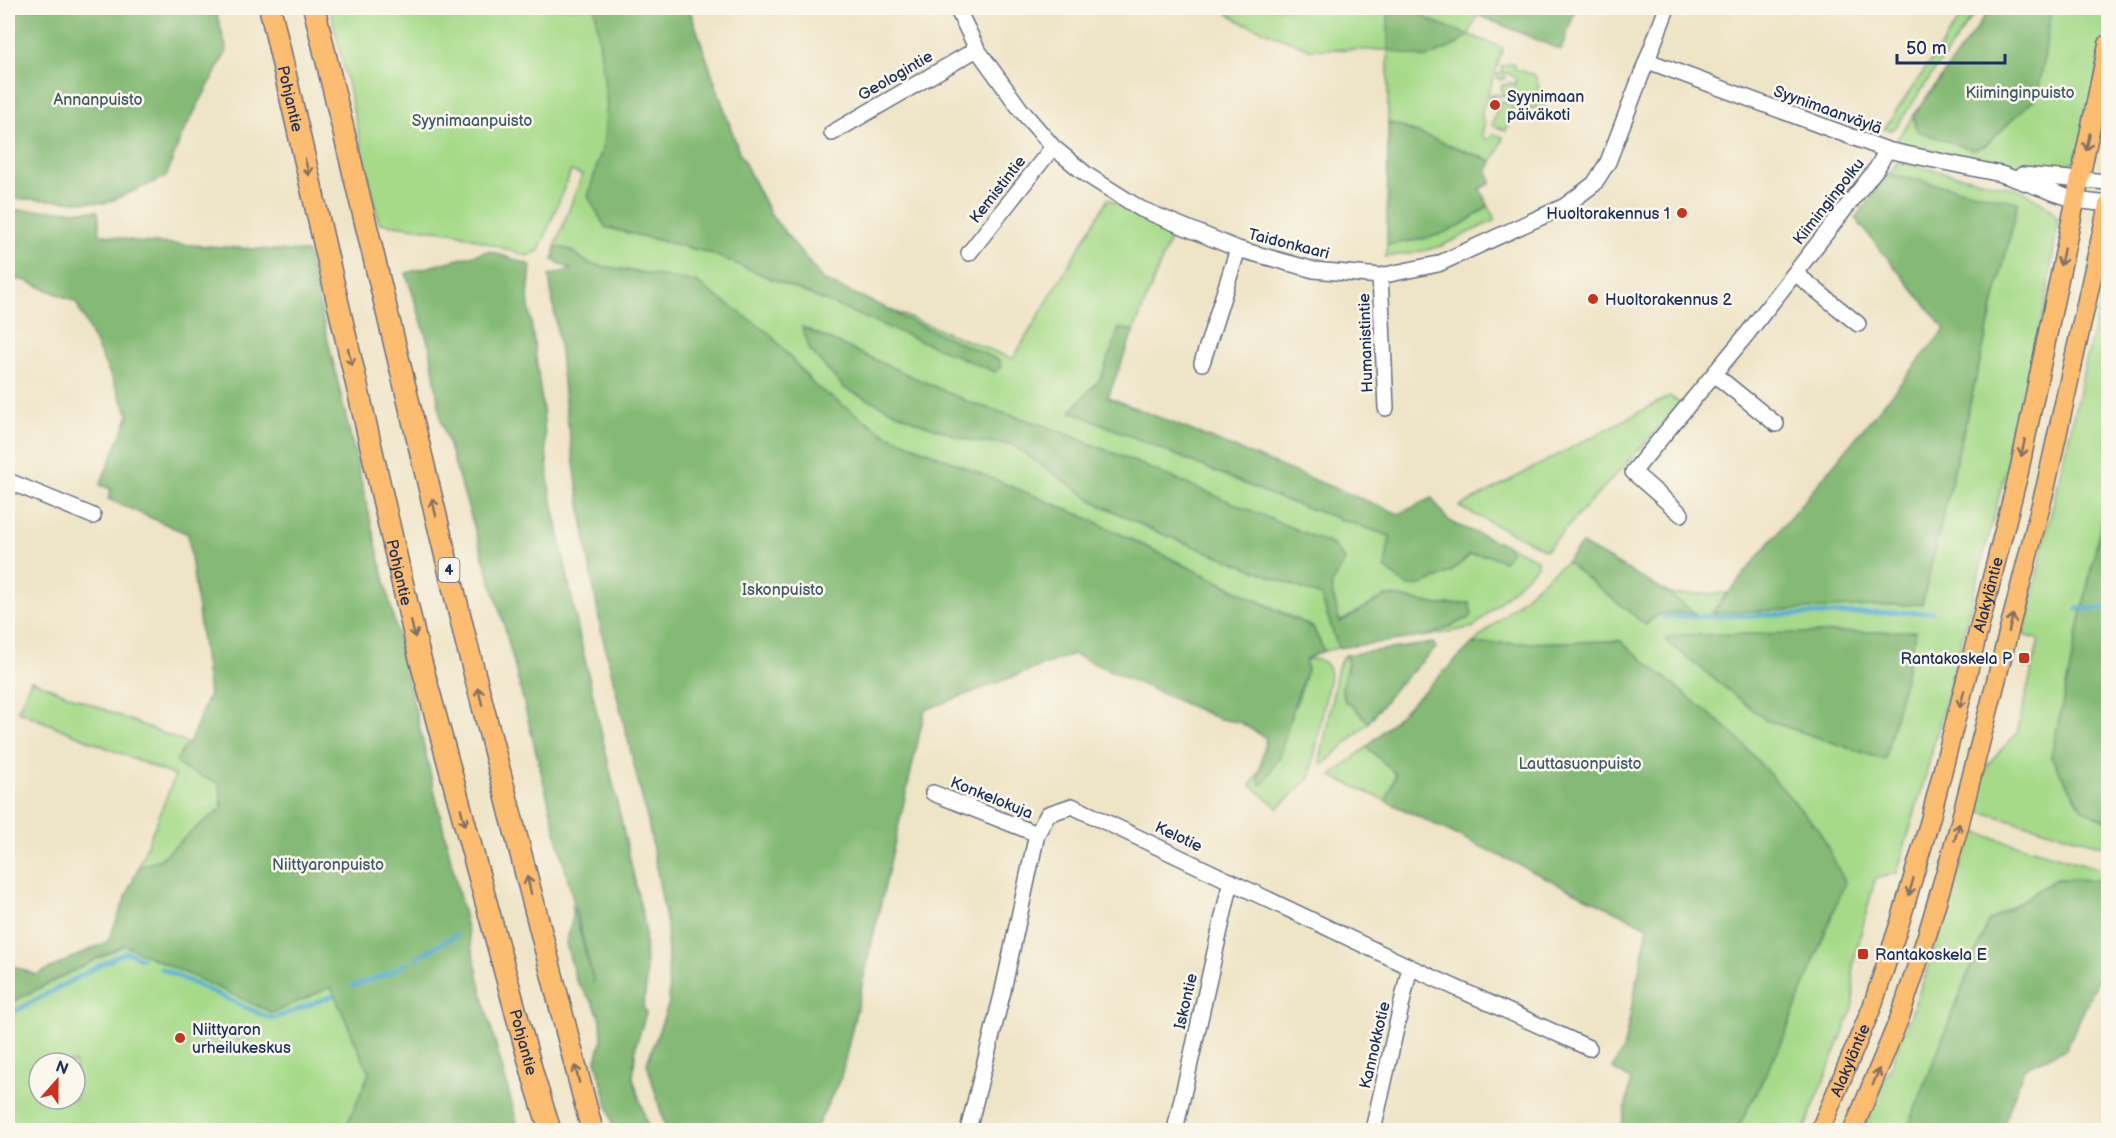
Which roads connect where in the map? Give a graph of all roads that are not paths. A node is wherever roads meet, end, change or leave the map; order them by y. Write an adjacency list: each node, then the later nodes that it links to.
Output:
1 (270, 8): 33 (highway, Pohjantie, one-way to 33)
2 (314, 8): 34 (highway, 4, one-way to 2)
3 (957, 8): 6 (street, Taidonkaari)
4 (1667, 8): 7 (street, Taidonkaari)
5 (2109, 44): 12 (main road, Alakyläntie, one-way to 12)
6 (977, 50): 8 (street, Geologintie); 9 (street, Taidonkaari)
7 (1648, 60): 10 (street, Syynimaanväylä); 19 (street, Taidonkaari)
8 (832, 133)
9 (1053, 147): 16 (street, Taidonkaari); 17 (street, Kemistintie)
10 (1887, 150): 11 (street, Syynimaanväylä); 18 (street, Kiiminginpolku)
11 (2001, 174): 12 (street, Syynimaanväylä); 14 (street, Syynimaanväylä)
12 (2080, 179): 13 (street, Syynimaanväylä); 14 (main road, Alakyläntie)
13 (2109, 182)
14 (2075, 200): 15 (street, Syynimaanväylä); 38 (main road, Alakyläntie, one-way to 38)
15 (2109, 204): 39 (main road, Alakyläntie, one-way to 15)
16 (1238, 249): 19 (street, Taidonkaari); 21 (street)
17 (969, 253)
18 (1795, 273): 20 (street); 22 (street, Kiiminginpolku)
19 (1380, 276): 23 (street, Humanistintie)
20 (1858, 324)
21 (1202, 363)
22 (1714, 374): 24 (street); 26 (street, Kiiminginpolku)
23 (1386, 408)
24 (1776, 424)
25 (8, 481): 27 (street)
26 (1681, 514)
27 (93, 516)
28 (933, 793): 29 (street, Konkelokuja)
29 (1037, 834): 30 (street, Kelotie); 35 (street, Kelotie)
30 (1231, 880): 31 (street, Kelotie); 36 (street, Iskontie)
31 (1410, 967): 32 (street, Kelotie); 37 (street, Kannokkotie)
32 (1589, 1048)
33 (550, 1131)
34 (592, 1131)
35 (968, 1131)
36 (1175, 1131)
37 (1373, 1131)
38 (1820, 1131)
39 (1853, 1131)

